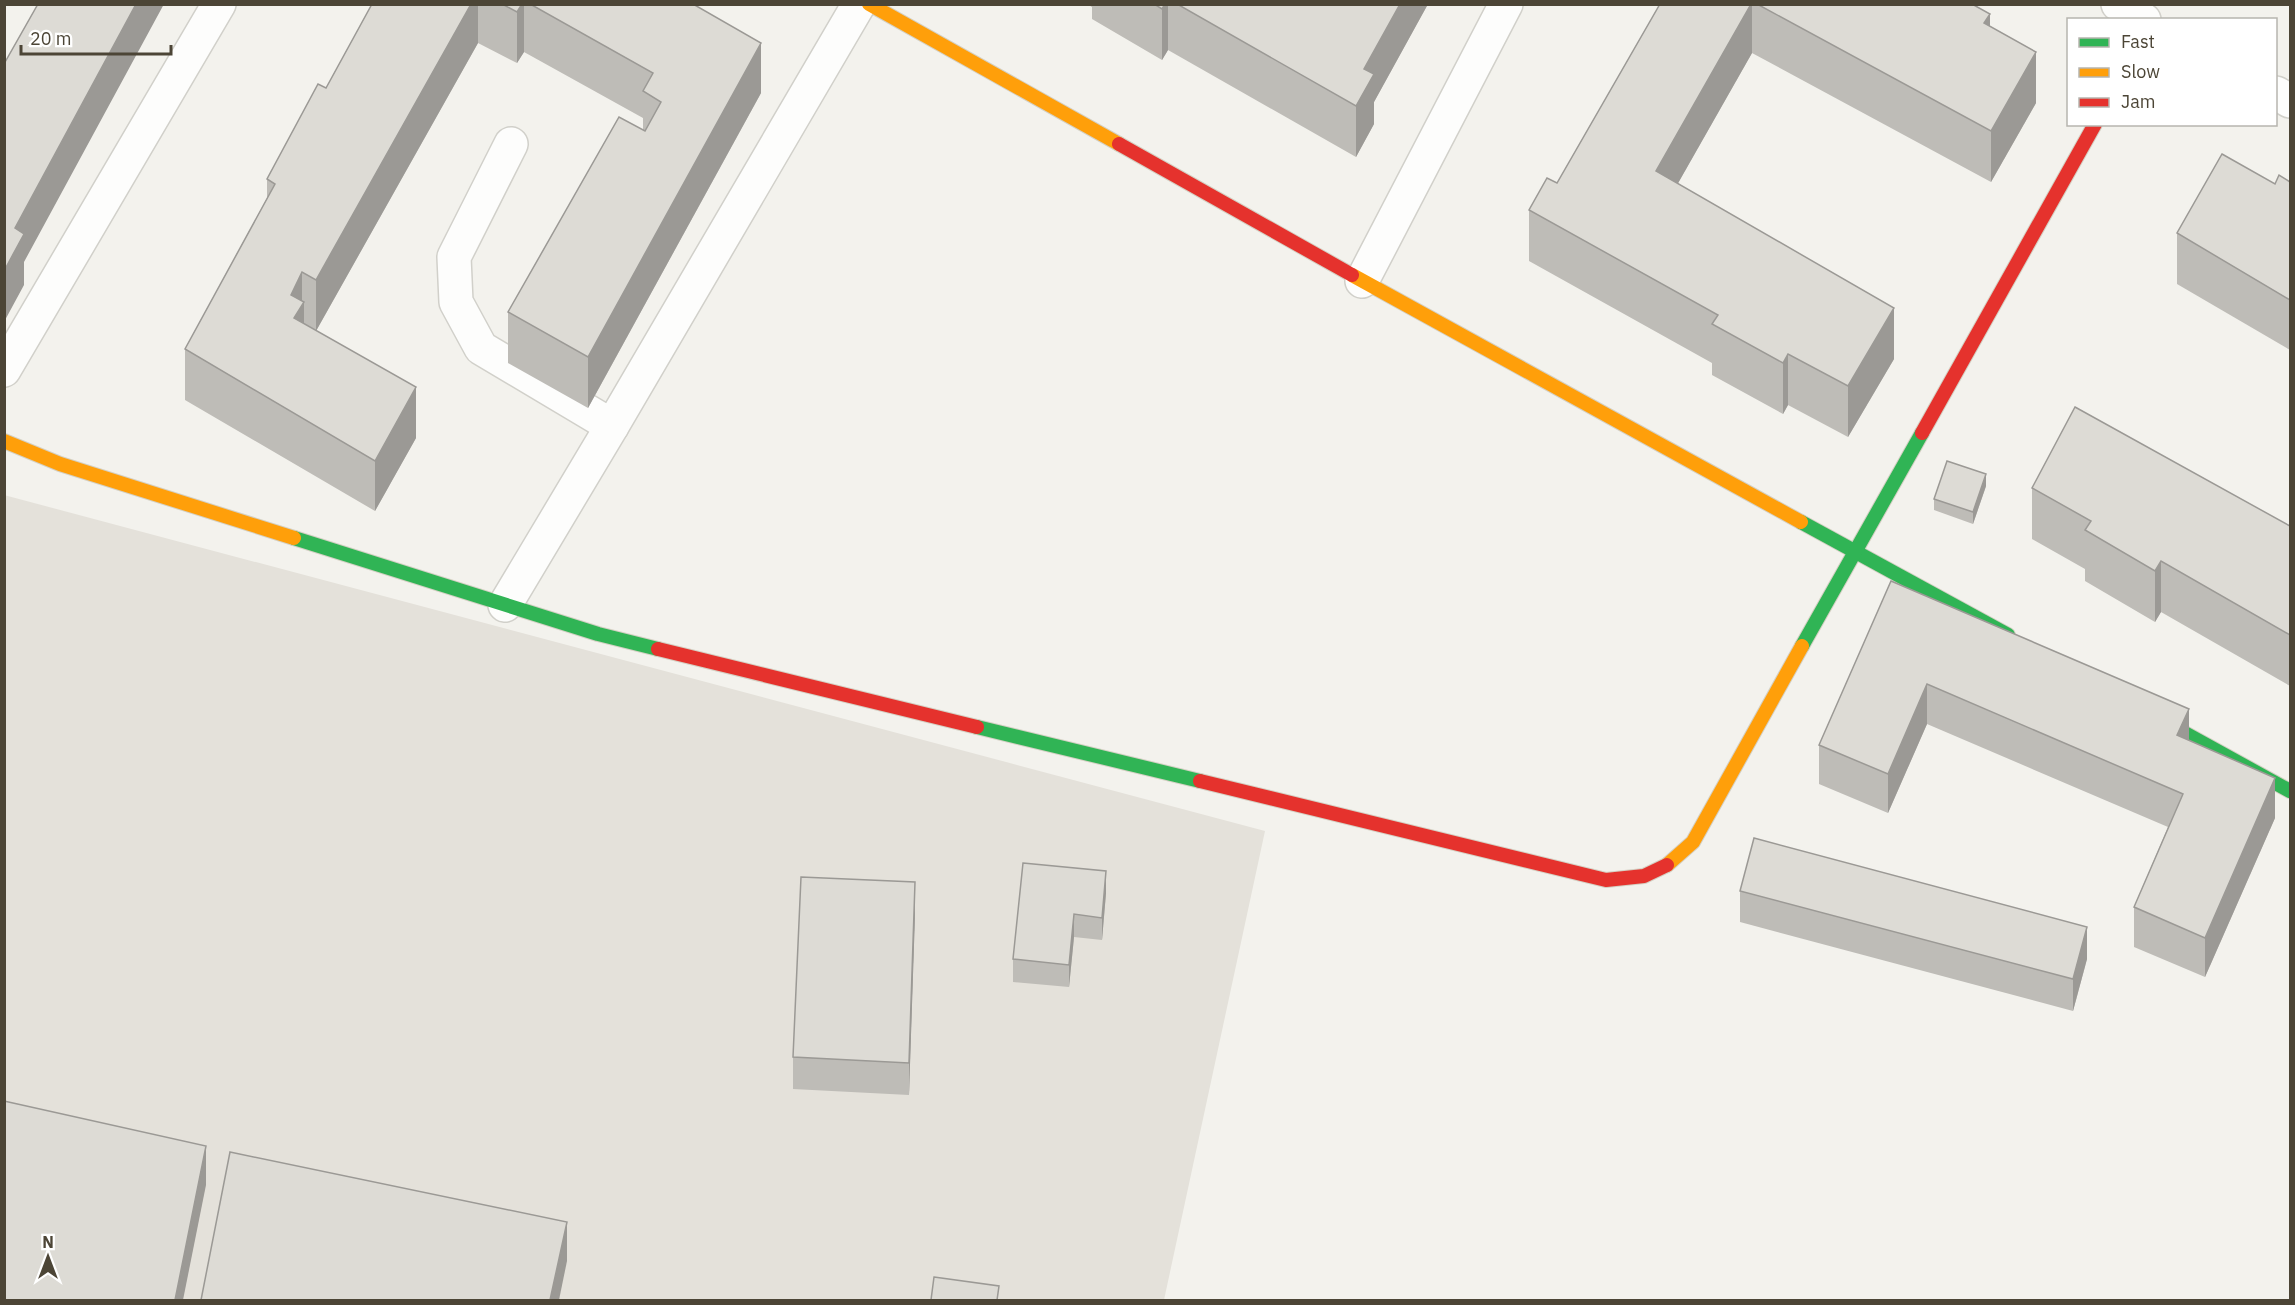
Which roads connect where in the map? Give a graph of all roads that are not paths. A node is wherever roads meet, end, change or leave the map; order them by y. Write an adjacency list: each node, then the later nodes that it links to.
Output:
1 (219, 4): 10 (street)
2 (859, 4): 11 (street)
3 (869, 4): 9 (street)
4 (1506, 4): 9 (street)
5 (2118, 4): 6 (street)
6 (2141, 18)
7 (2094, 126): 13 (street)
8 (511, 144): 11 (street)
9 (1362, 281): 13 (street)
10 (4, 370)
11 (612, 426): 14 (street)
12 (4, 441): 14 (street)
13 (1856, 552): 14 (street); 15 (street)
14 (505, 605)
15 (2021, 643)
16 (2135, 706): 17 (street)
17 (2290, 791)

